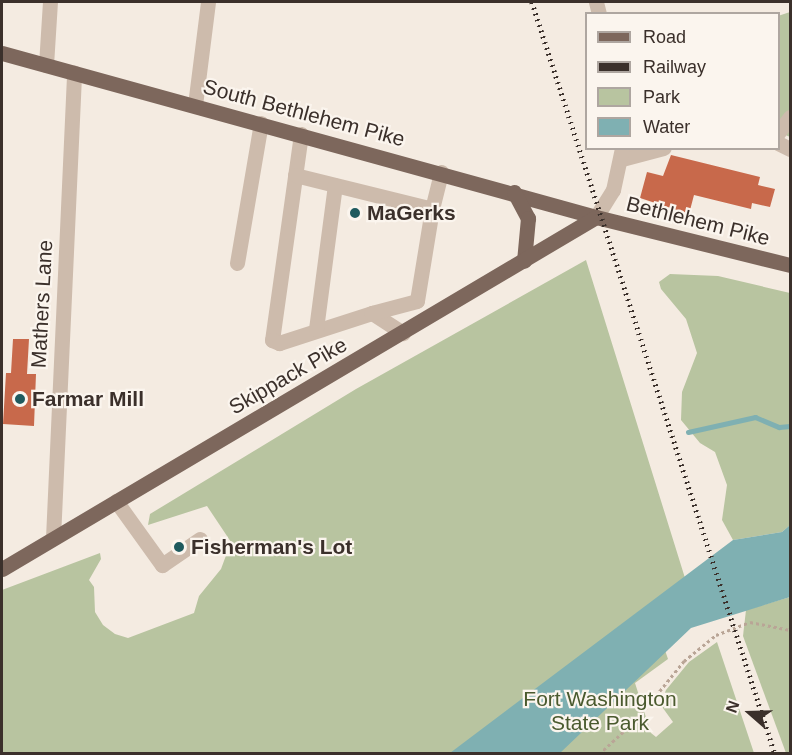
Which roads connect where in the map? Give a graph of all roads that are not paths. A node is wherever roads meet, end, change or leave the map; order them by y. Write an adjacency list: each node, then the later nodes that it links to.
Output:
1 (50, 2): 4 (street)
2 (208, 2): 6 (street)
3 (2, 53): 4 (main road, South Bethlehem Pike)
4 (46, 65): 5 (main road, South Bethlehem Pike)
5 (74, 72): 6 (main road, South Bethlehem Pike); 26 (street, Mathers Lane)
6 (195, 105): 8 (main road, South Bethlehem Pike)
7 (790, 117): 9 (street)
8 (261, 123): 10 (main road, South Bethlehem Pike); 20 (street)
9 (780, 130)
10 (301, 134): 13 (main road, South Bethlehem Pike); 14 (street)
11 (650, 150): 12 (street)
12 (622, 154): 18 (street)
13 (441, 172): 16 (main road, South Bethlehem Pike); 17 (street)
14 (295, 175): 15 (street); 23 (street)
15 (335, 185): 17 (street); 23 (street)
16 (514, 192): 18 (main road, South Bethlehem Pike); 19 (main road)
17 (432, 209): 22 (street)
18 (596, 217): 19 (main road, Skippack Pike); 21 (main road, Bethlehem Pike)
19 (524, 261): 24 (main road, Skippack Pike)
20 (237, 263)
21 (790, 265)
22 (372, 313): 23 (street); 24 (street)
23 (316, 328)
24 (403, 333): 25 (main road, Skippack Pike)
25 (116, 501): 26 (main road, Skippack Pike); 27 (street)
26 (53, 538): 28 (main road, Skippack Pike)
27 (200, 539)
28 (2, 569)

